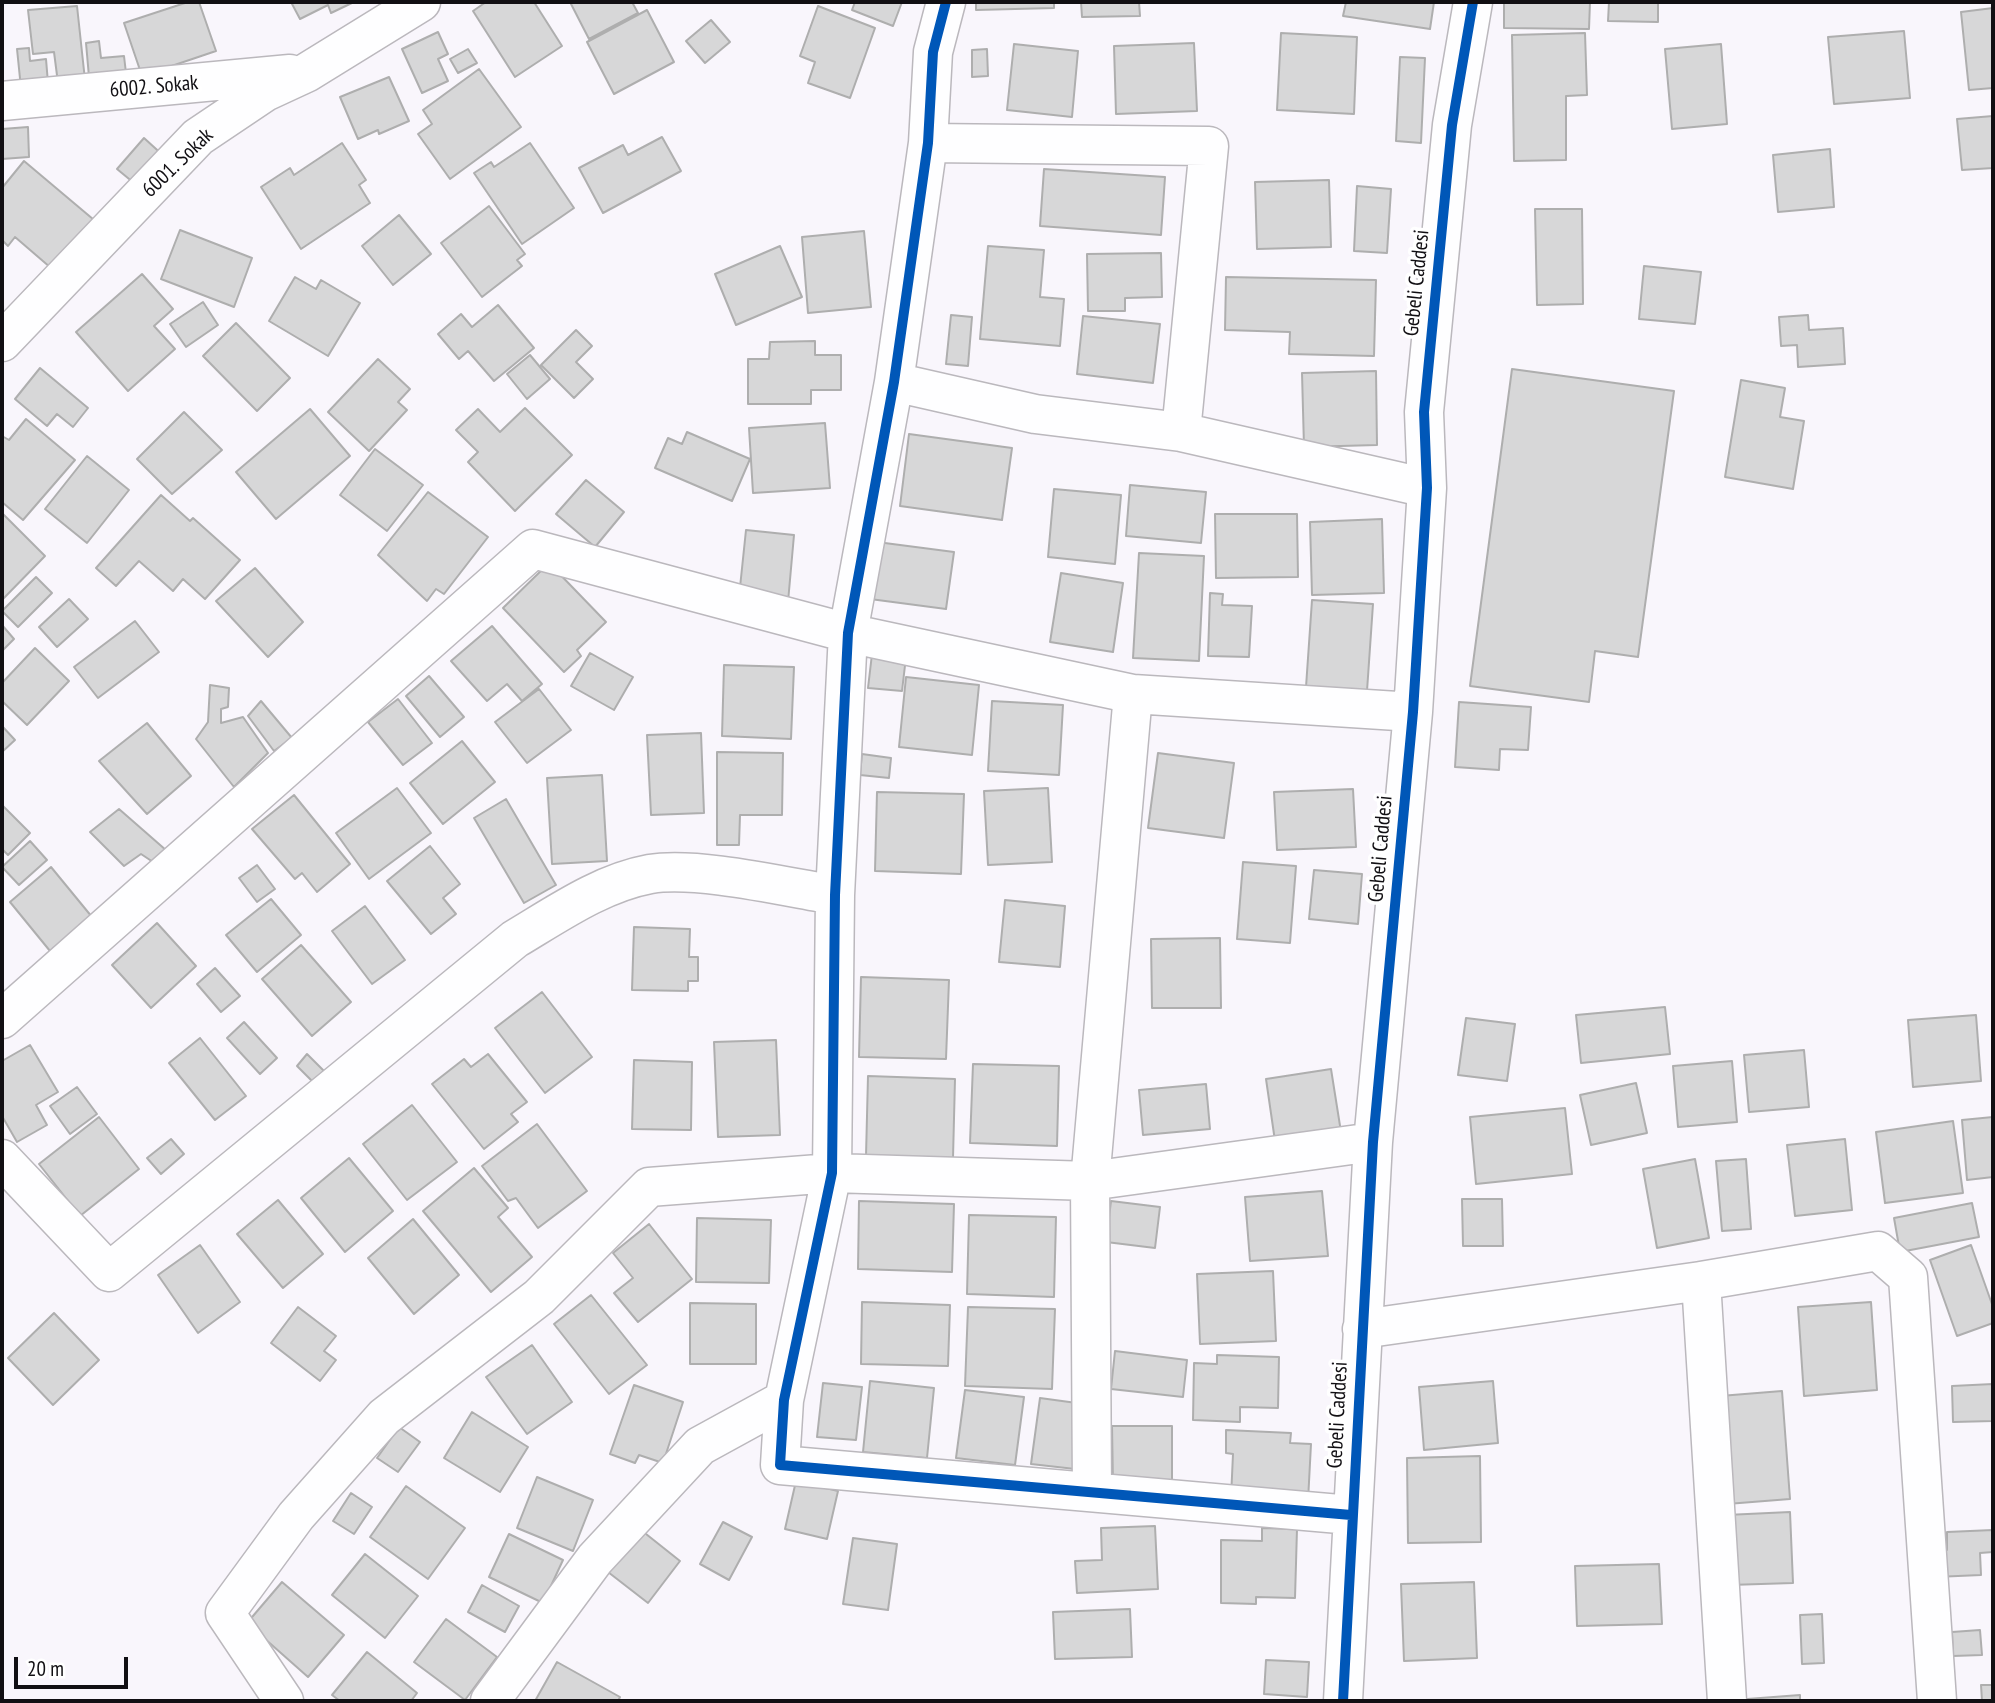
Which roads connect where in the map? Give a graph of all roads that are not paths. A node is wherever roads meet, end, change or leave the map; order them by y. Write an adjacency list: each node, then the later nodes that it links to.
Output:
1 (421, 2): 4 (street, 6001. Sokak)
2 (946, 2): 6 (street)
3 (1473, 2): 10 (street, Gebeli Caddesi)
4 (306, 73): 5 (street, 6002. Sokak); 7 (street, 6001. Sokak)
5 (2, 101)
6 (928, 143): 8 (street); 9 (street)
7 (2, 342)
8 (894, 382): 9 (street); 11 (street)
9 (1181, 432): 10 (street)
10 (1427, 488): 13 (street, Gebeli Caddesi)
11 (848, 633): 12 (street); 14 (street); 15 (street)
12 (1133, 694): 13 (street); 19 (street)
13 (1413, 712): 16 (street, Gebeli Caddesi)
14 (835, 895): 17 (street); 18 (street)
15 (2, 1019)
16 (1373, 1142): 19 (street); 21 (street, Gebeli Caddesi)
17 (2, 1159)
18 (832, 1173): 19 (street); 22 (street); 25 (street)
19 (1090, 1181): 23 (street)
20 (1701, 1281): 21 (street); 28 (street); 29 (street)
21 (1362, 1329): 24 (street, Gebeli Caddesi)
22 (784, 1400): 23 (street); 26 (street)
23 (1092, 1493): 24 (street)
24 (1351, 1515): 27 (street, Gebeli Caddesi)
25 (284, 1701)
26 (490, 1701)
27 (1343, 1701)
28 (1727, 1701)
29 (1937, 1701)

